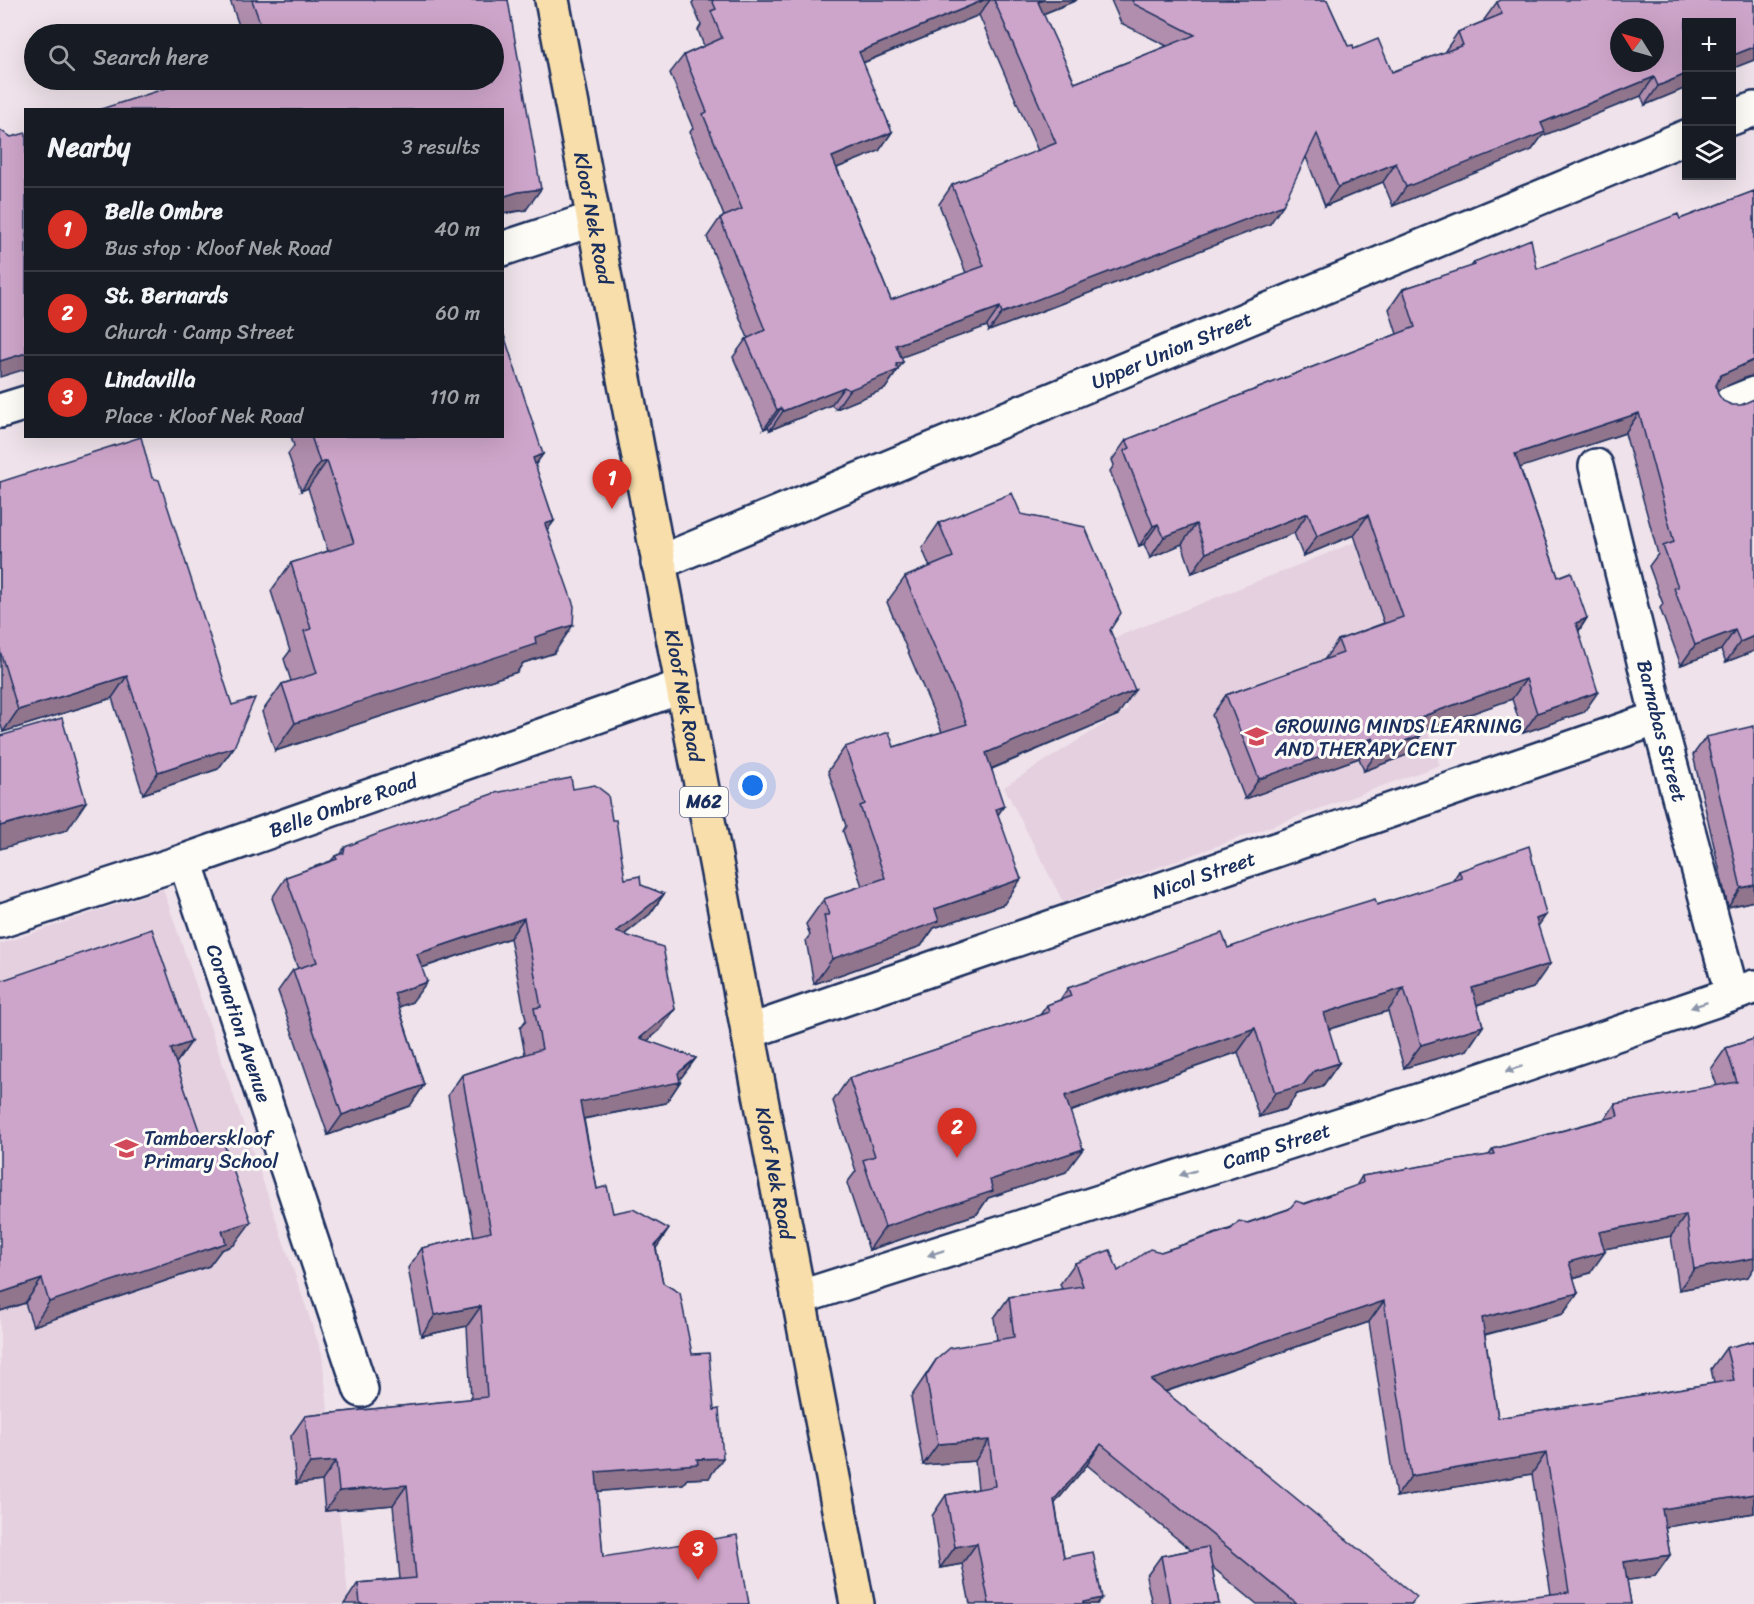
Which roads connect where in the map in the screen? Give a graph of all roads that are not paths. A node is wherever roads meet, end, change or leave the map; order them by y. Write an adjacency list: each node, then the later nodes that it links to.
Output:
1 (552, 0): 5 (main road, Kloof Nek Road / M62)
2 (1754, 109): 3 (street)
3 (1736, 116)
4 (1682, 139): 12 (street, Upper Union Street)
5 (593, 219): 6 (street); 12 (main road, Kloof Nek Road / M62)
6 (504, 248)
7 (1754, 394): 9 (street)
8 (24, 404): 10 (street)
9 (1721, 407)
10 (0, 411)
11 (1596, 466): 14 (street, Barnabas Street)
12 (658, 563): 13 (main road, Kloof Nek Road / M62)
13 (683, 686): 15 (street, Belle Ombre Road); 18 (main road, Kloof Nek Road / M62)
14 (1658, 718): 17 (street, Barnabas Street); 18 (street, Nicol Street)
15 (185, 861): 16 (street, Belle Ombre Road); 20 (street, Coronation Avenue)
16 (0, 921)
17 (1743, 990): 19 (street, Camp Street, one-way to 19)
18 (748, 1032): 19 (main road, Kloof Nek Road / M62)
19 (798, 1298): 21 (main road, Kloof Nek Road / M62)
20 (361, 1390)
21 (856, 1604)

